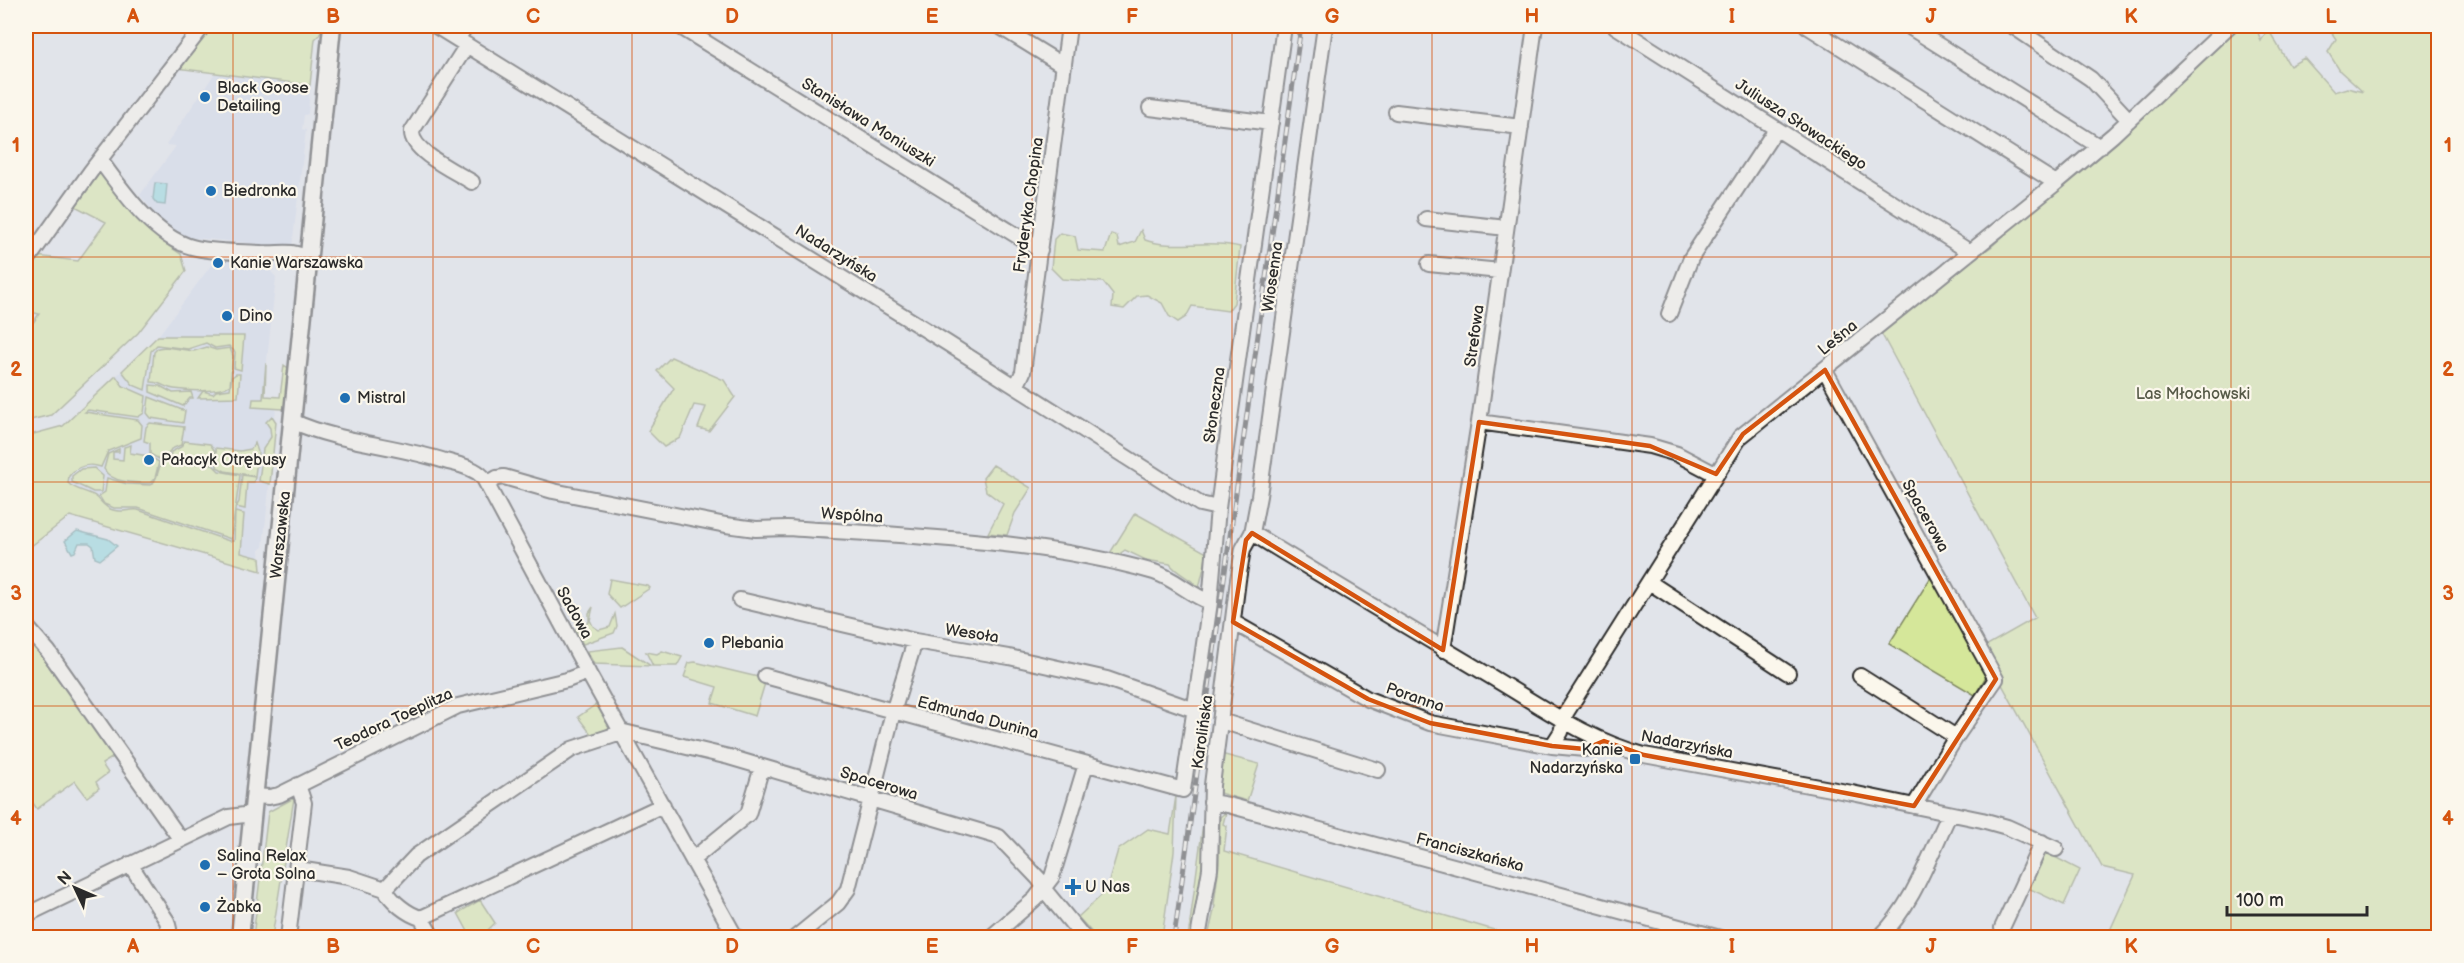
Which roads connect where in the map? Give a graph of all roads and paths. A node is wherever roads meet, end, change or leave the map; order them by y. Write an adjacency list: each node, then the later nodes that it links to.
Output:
1 (203, 26): 25 (street)
2 (332, 26): 32 (main road, Warszawska)
3 (436, 26): 16 (street, Nadarzyńska)
4 (466, 26): 16 (street)
5 (679, 26): 30 (street, Stanisława Moniuszki)
6 (999, 26): 17 (street)
7 (1069, 26): 17 (street, Fryderyka Chopina)
8 (1284, 26): 21 (street, Słoneczna)
9 (1326, 26): 44 (street, Wiosenna)
10 (1535, 26): 22 (street, Strefowa)
11 (1615, 26): 23 (street, Juliusza Słowackiego)
12 (1807, 26): 27 (street)
13 (1908, 26): 24 (street)
14 (2229, 26): 20 (street, Leśna)
15 (2014, 27): 20 (street)
16 (462, 42): 26 (street); 38 (street, Nadarzyńska)
17 (1064, 66): 30 (street, Fryderyka Chopina)
18 (1150, 108): 21 (street)
19 (1396, 112): 22 (street)
20 (2129, 120): 24 (street, Leśna)
21 (1271, 123): 43 (street, Słoneczna)
22 (1521, 127): 29 (street, Strefowa)
23 (1776, 129): 31 (street, Juliusza Słowackiego); 36 (street)
24 (2100, 147): 27 (street, Leśna)
25 (100, 160): 32 (street); 33 (street)
26 (472, 182)
27 (2056, 183): 31 (street, Leśna)
28 (1426, 219): 29 (street)
29 (1506, 228): 35 (street, Strefowa)
30 (1040, 249): 38 (street, Fryderyka Chopina)
31 (1970, 252): 37 (street, Leśna)
32 (309, 259): 39 (main road, Warszawska)
33 (26, 262)
34 (1429, 264): 35 (street)
35 (1500, 271): 40 (street, Strefowa)
36 (1670, 314)
37 (1825, 370): 41 (street, Leśna); 61 (street, Spacerowa)
38 (1016, 387): 43 (street, Nadarzyńska)
39 (292, 421): 42 (street, Sadowa); 69 (main road, Warszawska)
40 (1479, 422): 41 (street); 51 (street, Strefowa)
41 (1715, 474): 45 (street, Leśna)
42 (488, 484): 47 (street, Wspólna); 52 (street, Sadowa)
43 (1218, 508): 47 (street, Słoneczna)
44 (1252, 532): 48 (street, Karolińska); 51 (street, Nadarzyńska)
45 (1649, 582): 53 (street); 58 (street, Leśna)
46 (740, 600): 50 (street, Wesoła)
47 (1210, 602): 56 (street, Słoneczna)
48 (1233, 622): 59 (street, Karolińska); 63 (street, Poranna)
49 (26, 626): 76 (street)
50 (915, 641): 56 (street, Wesoła); 57 (street)
51 (1443, 650): 58 (street, Nadarzyńska)
52 (588, 672): 60 (street, Sadowa); 67 (street, Teodora Toeplitza)
53 (1788, 672)
54 (765, 676): 57 (street, Edmunda Dunina)
55 (1860, 676): 61 (street)
56 (1195, 710): 68 (street, Słoneczna)
57 (893, 712): 64 (street, Edmunda Dunina); 70 (street)
58 (1563, 720): 62 (street, Nadarzyńska); 63 (street, Leśna)
59 (1221, 721): 66 (street); 71 (street, Karolińska)
60 (621, 732): 65 (street, Spacerowa); 72 (street, Sadowa); 83 (street)
61 (1956, 737): 73 (street)
62 (1602, 741): 63 (street, Poranna); 73 (street, Nadarzyńska)
63 (1552, 746)
64 (1086, 765): 68 (street, Edmunda Dunina); 82 (street)
65 (762, 767): 70 (street, Spacerowa); 79 (street)
66 (1378, 770)
67 (298, 785): 69 (street, Teodora Toeplitza); 81 (street)
68 (1183, 790)
69 (254, 796): 74 (main road, Warszawska)
70 (870, 798): 82 (street, Spacerowa); 92 (street)
71 (1211, 802): 95 (street, Karolińska); 96 (street, Franciszkańska)
72 (663, 805): 79 (street, Sadowa); 85 (street)
73 (1914, 806): 75 (street, Nadarzyńska)
74 (252, 814): 76 (street); 88 (main road, Warszawska)
75 (1949, 815): 77 (street, Nadarzyńska); 97 (street)
76 (181, 840): 80 (street)
77 (2042, 842): 78 (street, Nadarzyńska); 86 (street)
78 (2056, 849)
79 (693, 859): 91 (street, Sadowa)
80 (130, 864): 84 (street); 87 (street)
81 (298, 869): 83 (street); 89 (street)
82 (1045, 888): 93 (street); 94 (street, Spacerowa)
83 (387, 893): 85 (street)
84 (26, 915)
85 (421, 918): 90 (street)
86 (2002, 928)
87 (166, 938)
88 (240, 938)
89 (288, 938)
90 (433, 938)
91 (736, 938)
92 (795, 938)
93 (990, 938)
94 (1084, 938)
95 (1198, 938)
96 (1720, 938)
97 (1879, 938)

